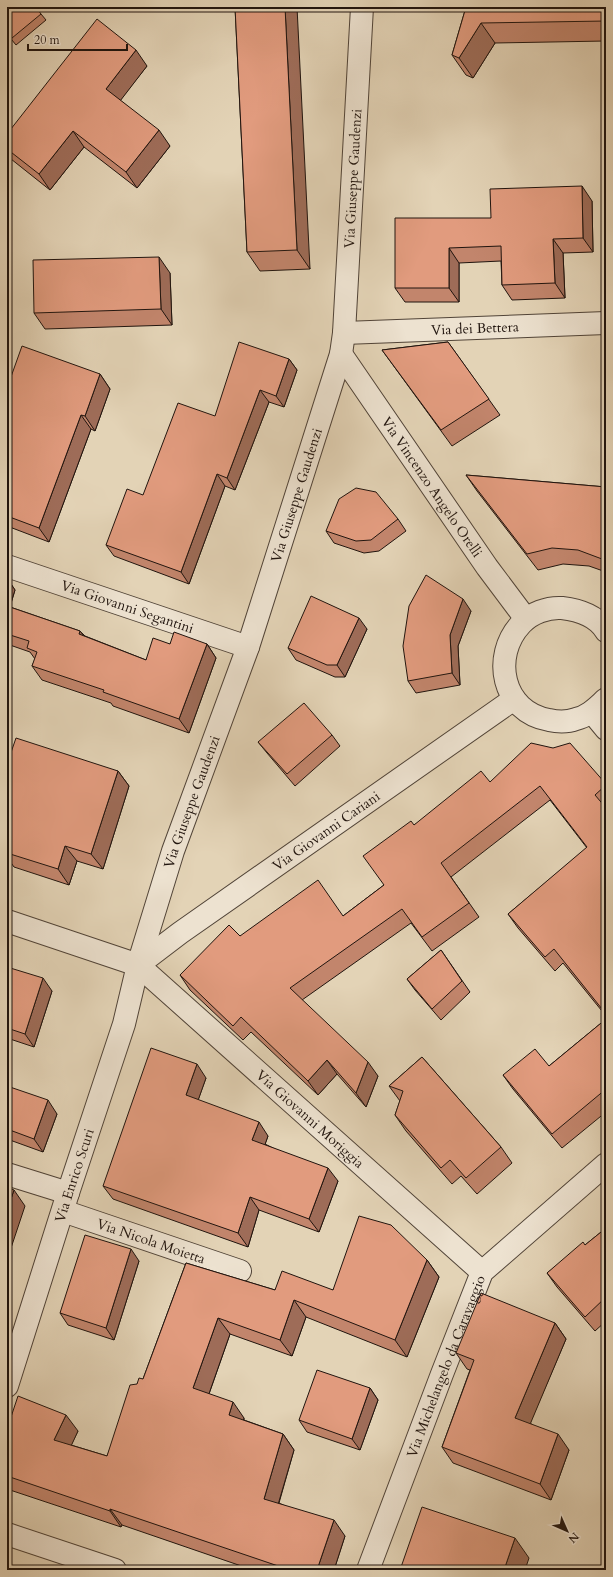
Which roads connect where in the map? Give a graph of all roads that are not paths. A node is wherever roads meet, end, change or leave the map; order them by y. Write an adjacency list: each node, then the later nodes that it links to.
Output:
1 (362, 7): 3 (street, Via Giuseppe Gaudenzi)
2 (606, 323): 3 (street, Via dei Bettera)
3 (343, 343): 5 (street, Via Vincenzo Angelo Orelli); 7 (street, Via Giuseppe Gaudenzi)
4 (7, 566): 7 (street, Via Giovanni Segantini)
5 (526, 619): 6 (street); 8 (street)
6 (605, 628)
7 (248, 647): 12 (street, Via Giuseppe Gaudenzi)
8 (514, 699): 9 (street); 12 (street, Via Giovanni Cariani)
9 (599, 706): 10 (street)
10 (606, 729)
11 (7, 921): 12 (street)
12 (138, 965): 15 (street, Via Enrico Scuri); 17 (street, Via Giovanni Moriggia)
13 (606, 1164): 17 (street, Via Michelangelo da Caravaggio)
14 (7, 1174): 15 (street, Via Nicola Moietta)
15 (65, 1202): 16 (street, Via Nicola Moietta); 18 (street, Via Enrico Scuri)
16 (240, 1271)
17 (482, 1272): 21 (street, Via Michelangelo da Caravaggio)
18 (7, 1386)
19 (7, 1534): 20 (street)
20 (115, 1570)
21 (368, 1570)

